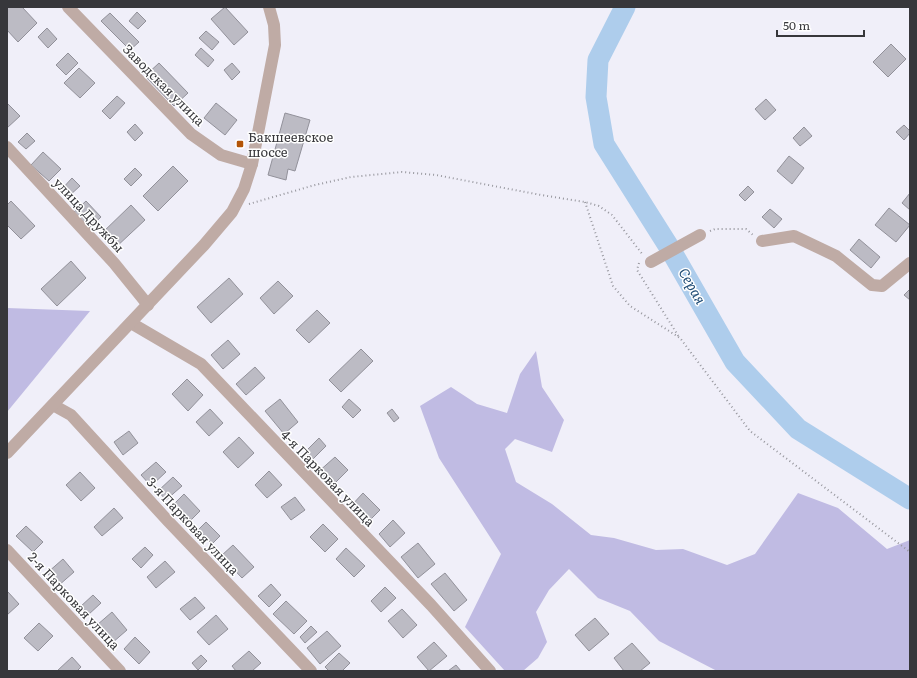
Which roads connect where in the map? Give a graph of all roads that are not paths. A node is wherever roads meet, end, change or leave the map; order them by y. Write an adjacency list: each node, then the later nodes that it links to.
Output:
1 (68, 7): 4 (street, Заводская улица)
2 (269, 7): 4 (street)
3 (7, 147): 9 (street, улица Дружбы)
4 (252, 164): 9 (street)
5 (700, 235): 7 (street)
6 (762, 242): 8 (street)
7 (651, 262)
8 (910, 263)
9 (148, 305): 10 (street)
10 (131, 323): 11 (street); 16 (street, 4-я Парковая улица)
11 (53, 405): 12 (street); 15 (street, 3-я Парковая улица)
12 (7, 454)
13 (7, 550): 14 (street, 2-я Парковая улица)
14 (120, 671)
15 (310, 671)
16 (490, 671)

